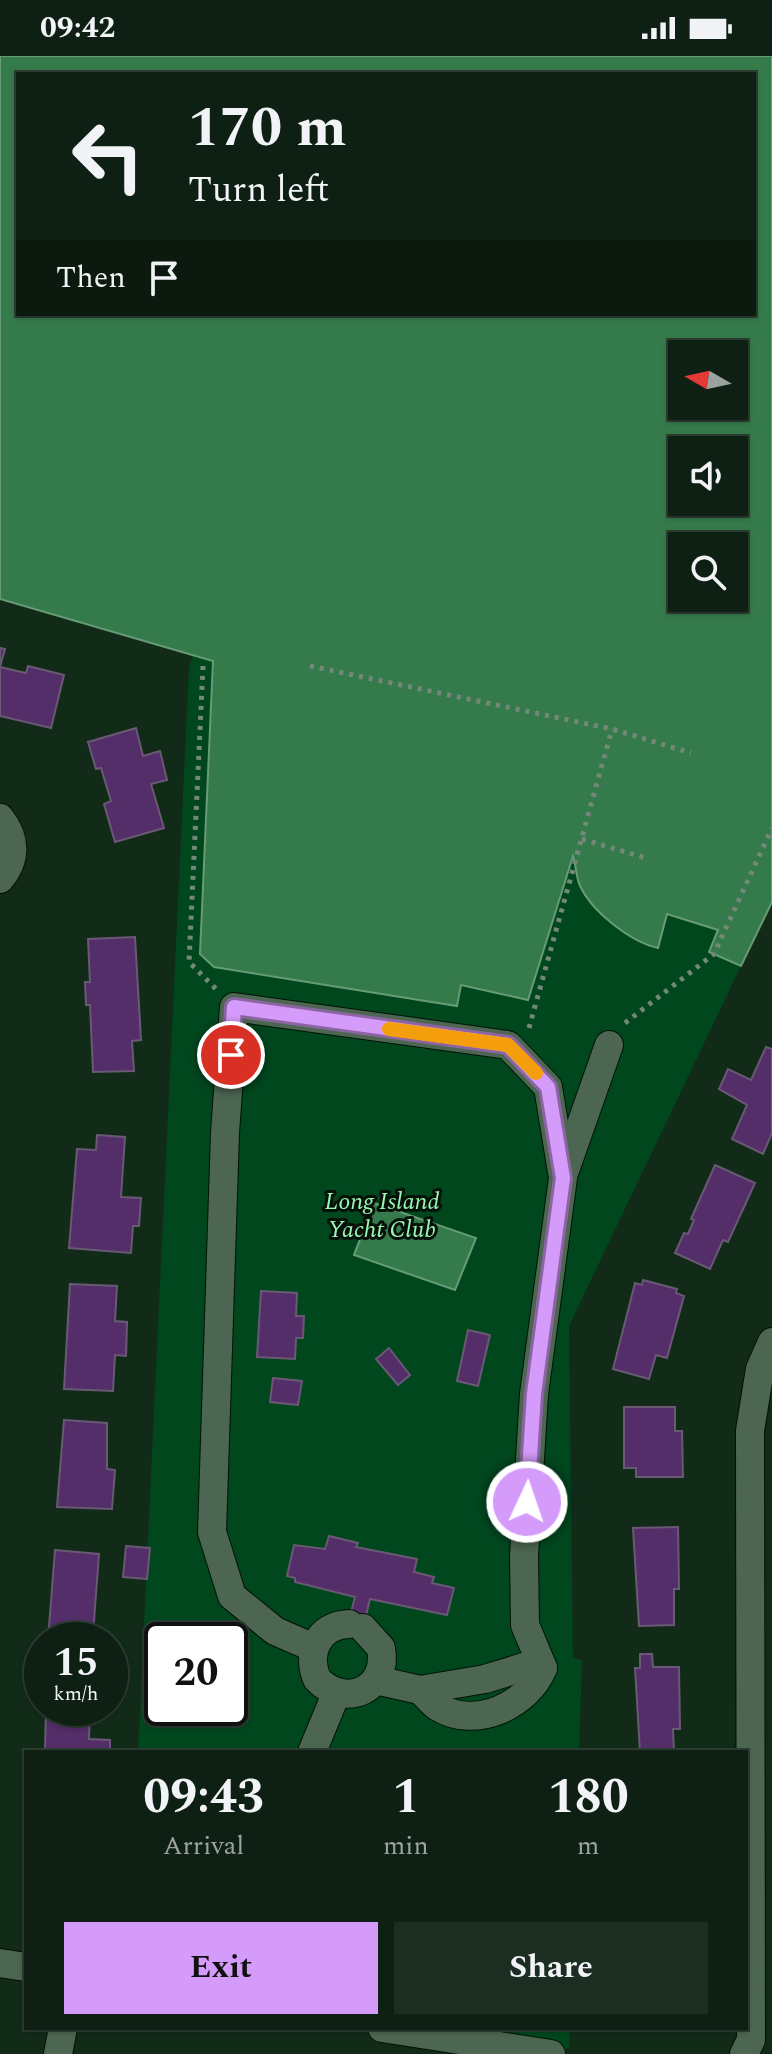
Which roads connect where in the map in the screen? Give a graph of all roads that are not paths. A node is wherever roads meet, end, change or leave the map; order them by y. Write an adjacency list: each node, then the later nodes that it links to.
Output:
1 (0, 818): 2 (street)
2 (0, 879)
3 (613, 1037): 4 (street)
4 (563, 1178): 6 (street); 7 (street)
5 (772, 1342): 16 (street)
6 (314, 1648): 7 (street); 8 (street)
7 (376, 1680): 8 (street)
8 (336, 1694): 9 (street)
9 (313, 1750)
10 (0, 1963): 11 (street)
11 (24, 1967)
12 (63, 2030): 14 (street)
13 (391, 2038): 15 (street)
14 (58, 2054)
15 (551, 2054)
16 (744, 2054)

